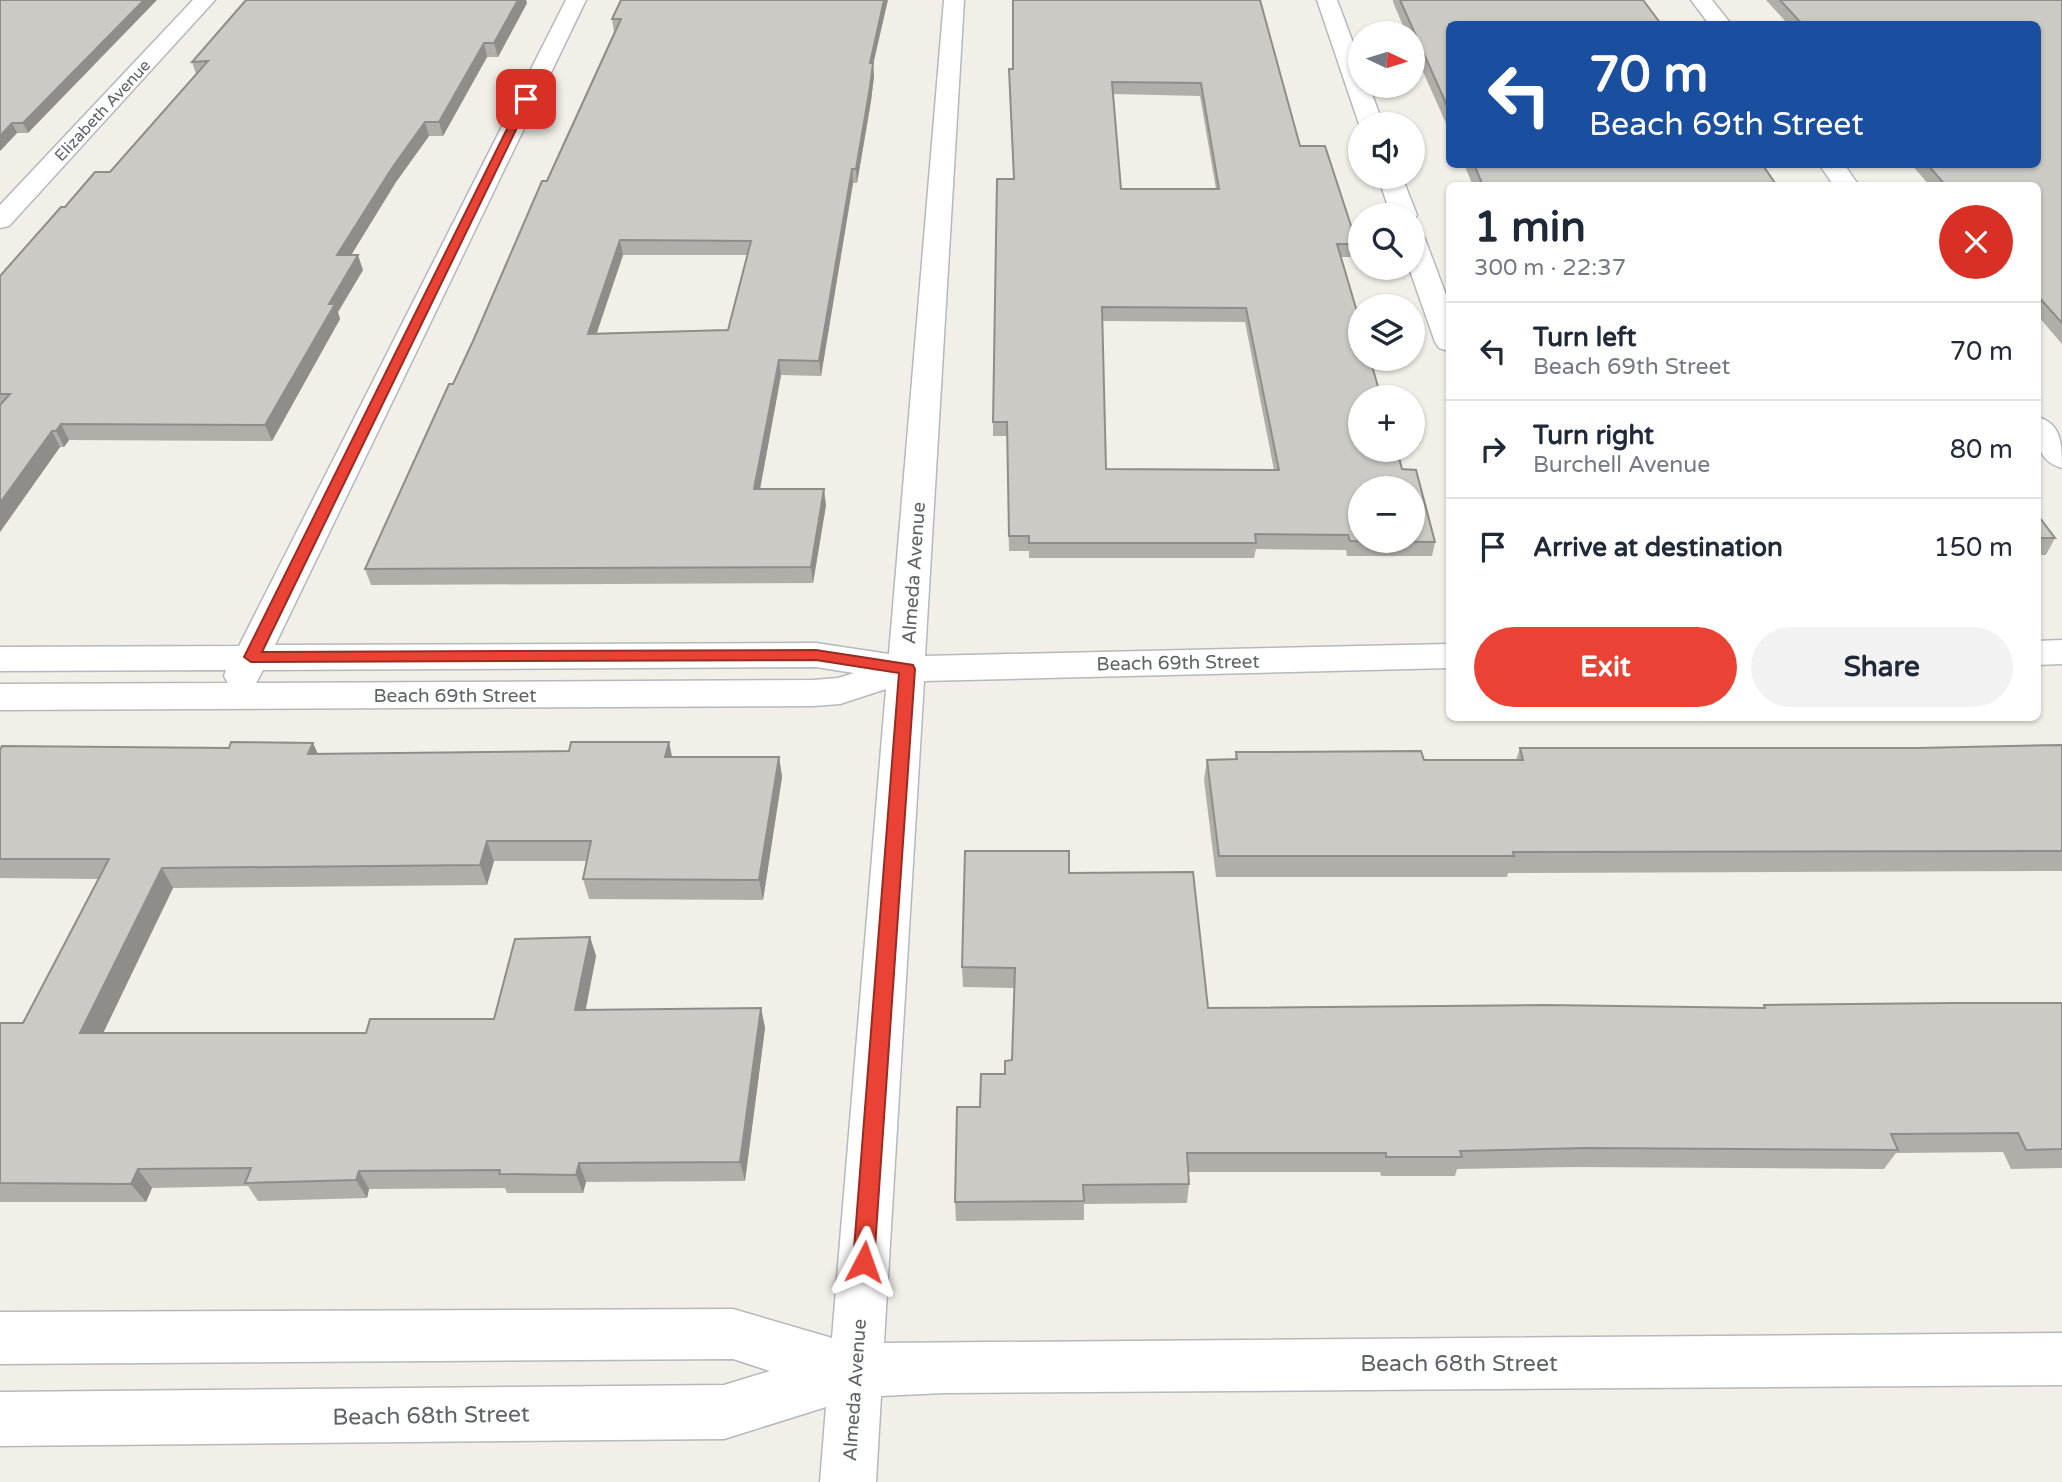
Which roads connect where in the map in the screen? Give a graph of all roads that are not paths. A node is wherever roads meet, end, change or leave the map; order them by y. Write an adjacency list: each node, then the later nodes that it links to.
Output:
1 (205, 0): 10 (street, Elizabeth Avenue)
2 (576, 0): 18 (street)
3 (954, 0): 20 (street, Almeda Avenue)
4 (1327, 0): 7 (street)
5 (1701, 0): 6 (street)
6 (1718, 21)
7 (1367, 112)
8 (1833, 168): 9 (street)
9 (1844, 182)
10 (0, 220)
11 (1425, 275): 12 (street)
12 (1446, 334)
13 (2041, 431): 14 (street)
14 (2062, 457)
15 (2062, 652): 16 (street)
16 (2041, 653)
17 (1446, 656): 20 (street, Beach 69th Street)
18 (251, 657): 19 (street, Beach 69th Street); 20 (street, Beach 69th Street); 21 (street)
19 (0, 659)
20 (907, 669): 21 (street, Beach 69th Street); 25 (street, Almeda Avenue)
21 (231, 696): 22 (street, Beach 69th Street)
22 (0, 697)
23 (2, 1343): 25 (street, Beach 68th Street)
24 (2062, 1359): 25 (street, Beach 68th Street)
25 (855, 1371): 26 (street, Beach 68th Street); 27 (street, Almeda Avenue)
26 (0, 1419)
27 (848, 1482)

